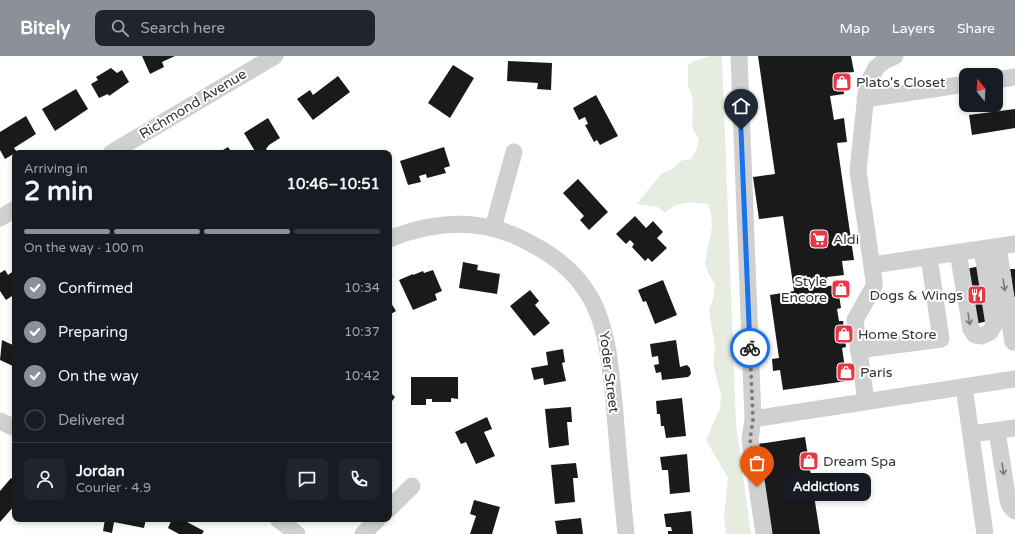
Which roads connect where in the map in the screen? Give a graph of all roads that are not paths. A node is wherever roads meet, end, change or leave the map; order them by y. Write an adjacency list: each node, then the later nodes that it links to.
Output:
1 (275, 56): 8 (street, Richmond Avenue)
2 (739, 56): 24 (street)
3 (895, 56): 7 (street)
4 (1015, 77): 5 (street)
5 (1003, 79)
6 (959, 85): 7 (street)
7 (865, 99): 18 (street)
8 (116, 150)
9 (514, 152): 12 (street)
10 (12, 211): 11 (street)
11 (0, 218)
12 (494, 228): 13 (street, Yoder Street); 37 (street, Yoder Street)
13 (392, 238)
14 (1015, 244): 15 (street)
15 (990, 248): 16 (street); 16 (street, one-way to 15); 19 (street, one-way to 19)
16 (958, 252): 17 (street)
17 (930, 257): 18 (street); 20 (street)
18 (872, 265): 20 (street)
19 (1015, 342)
20 (858, 350): 23 (street)
21 (1015, 379): 22 (street)
22 (964, 387): 23 (street); 29 (street)
23 (866, 402): 24 (street)
24 (753, 420): 38 (street)
25 (0, 421): 26 (street)
26 (12, 427)
27 (1015, 428): 28 (street)
28 (997, 431): 29 (street); 32 (street, one-way to 32)
29 (971, 434): 39 (street)
30 (412, 486): 31 (street)
31 (392, 506)
32 (1015, 510)
33 (282, 522): 35 (street)
34 (375, 522): 36 (street)
35 (297, 534)
36 (363, 534)
37 (626, 534)
38 (764, 534)
39 (985, 534)

